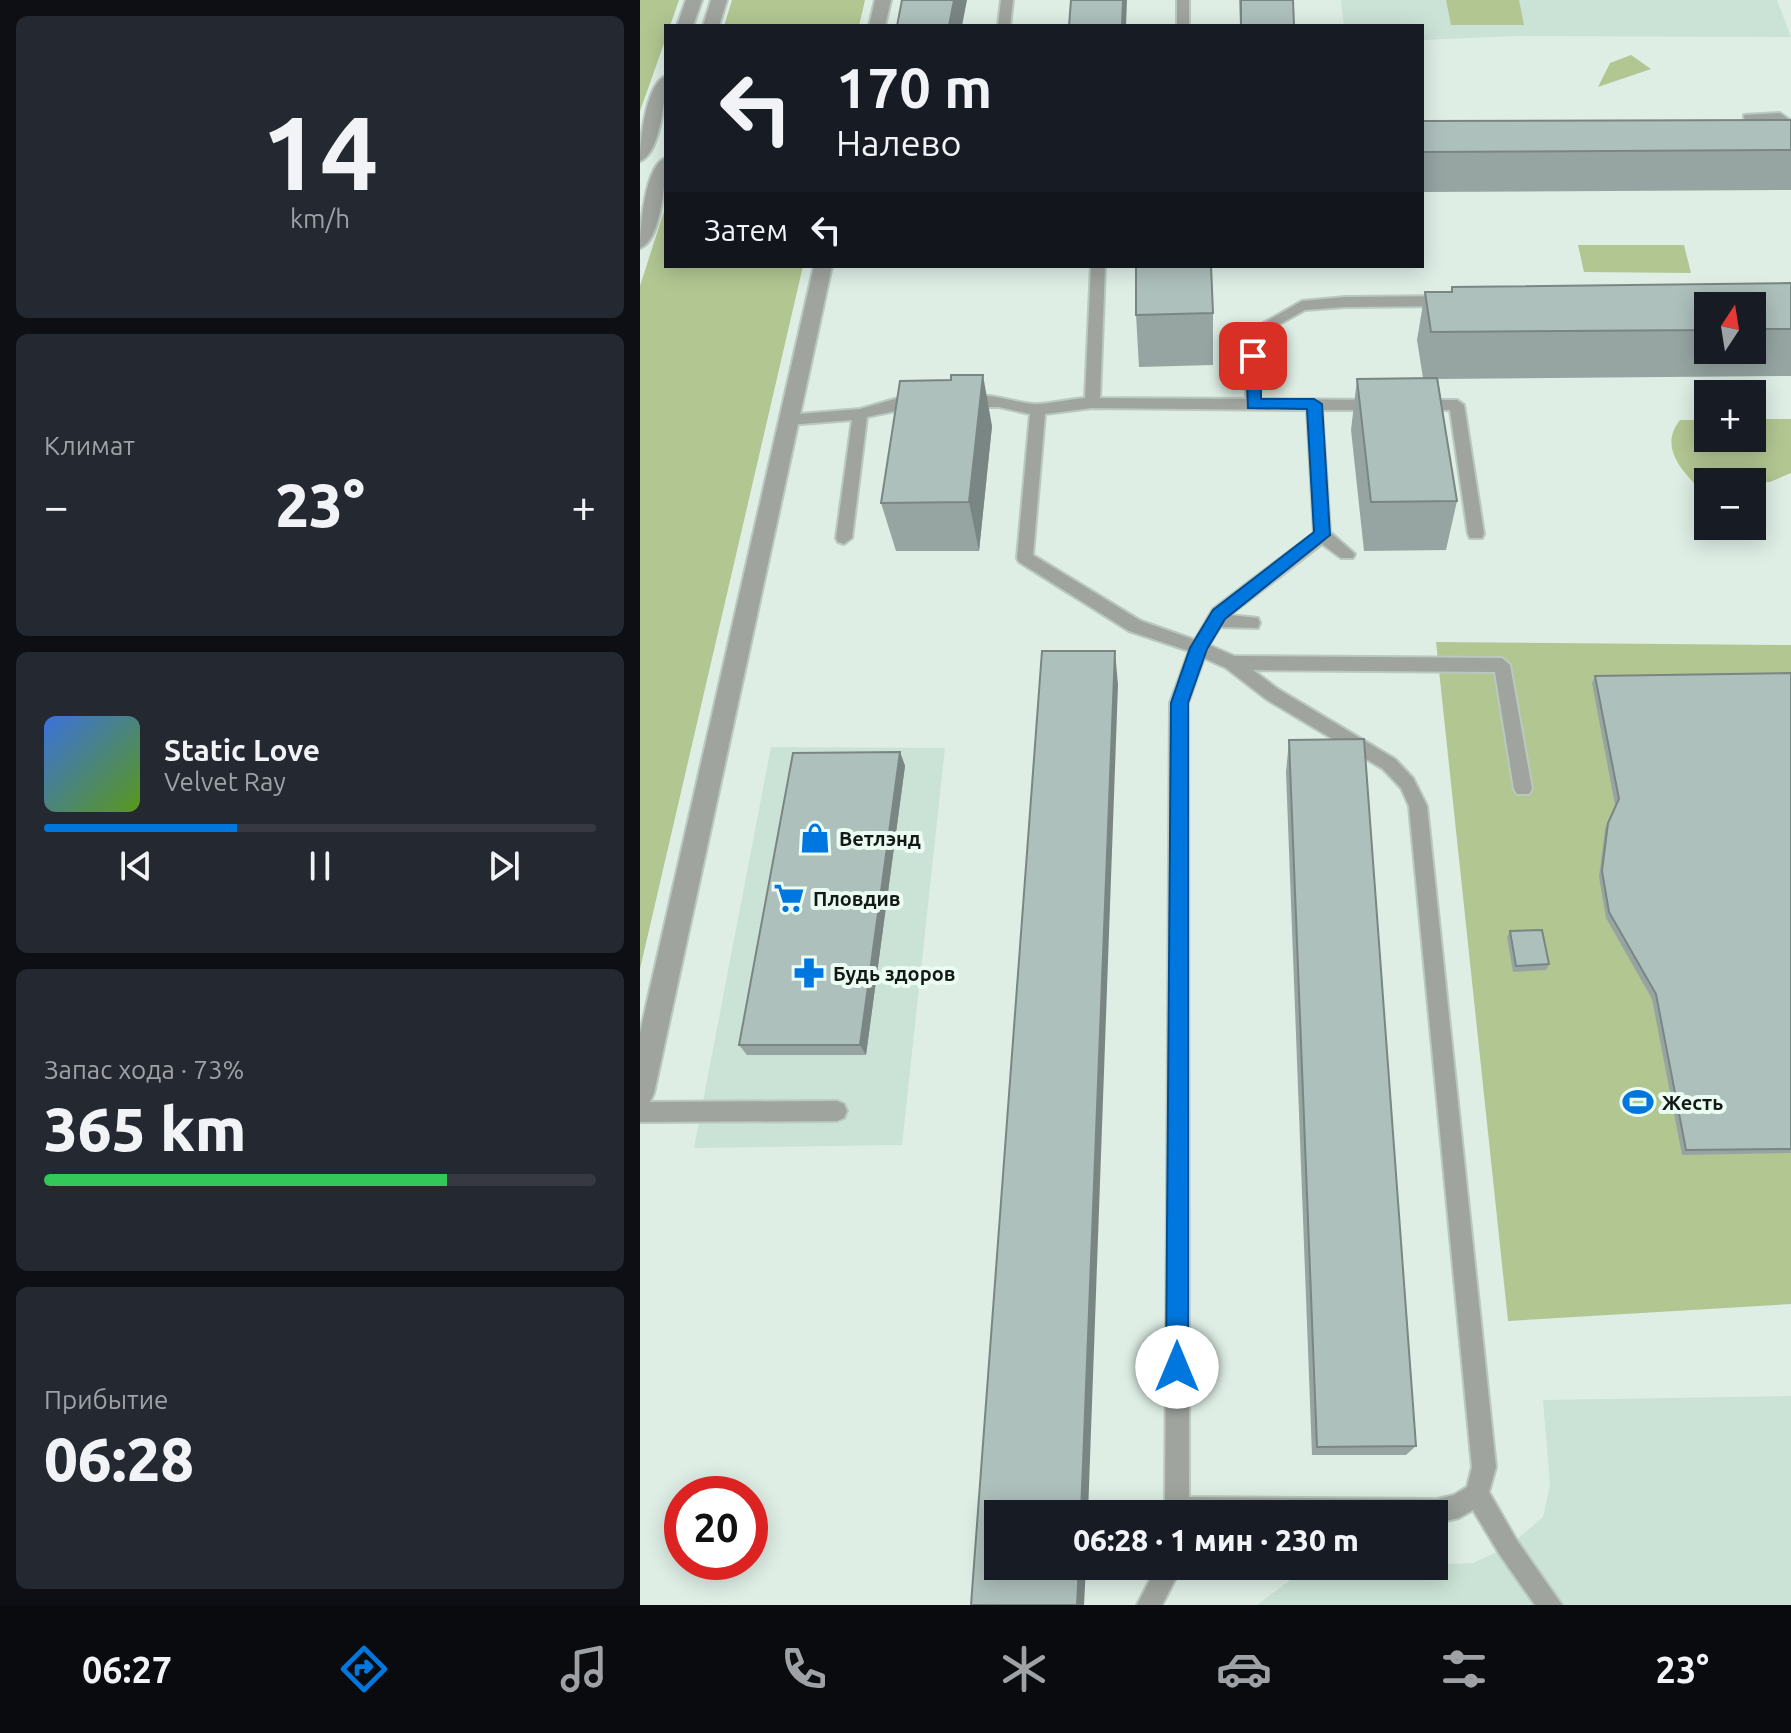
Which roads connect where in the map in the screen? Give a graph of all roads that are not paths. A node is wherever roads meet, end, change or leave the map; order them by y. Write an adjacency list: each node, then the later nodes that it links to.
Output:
1 (694, 0): 6 (street)
2 (719, 0): 7 (street)
3 (883, 0): 8 (street)
4 (1007, 0): 9 (lane)
5 (1183, 0): 10 (lane)
6 (686, 24)
7 (712, 24)
8 (877, 24)
9 (1004, 24)
10 (1183, 24)
11 (664, 87): 15 (street)
12 (1791, 128): 14 (lane)
13 (1736, 138): 14 (lane)
14 (1771, 138)
15 (640, 156)
16 (664, 169): 17 (street)
17 (640, 242)
18 (823, 268): 26 (street)
19 (1098, 268): 21 (lane)
20 (1468, 301): 22 (lane)
21 (1092, 403): 22 (lane); 24 (lane)
22 (1253, 404): 23 (lane)
23 (1314, 404): 27 (lane); 28 (lane)
24 (1038, 410): 25 (lane); 33 (lane)
25 (860, 414): 26 (lane); 29 (lane)
26 (788, 420): 36 (street)
27 (1476, 534)
28 (1322, 535): 30 (lane); 31 (lane)
29 (844, 538)
30 (1347, 554)
31 (1215, 620): 32 (lane); 33 (lane)
32 (1252, 623)
33 (1199, 648): 34 (lane); 40 (lane)
34 (1232, 663): 35 (lane); 39 (lane)
35 (1523, 789)
36 (640, 1093)
37 (837, 1111): 38 (lane)
38 (640, 1112)
39 (1477, 1494): 41 (lane); 44 (lane)
40 (1177, 1500)
41 (1448, 1508)
42 (1162, 1580): 43 (lane)
43 (1149, 1605)
44 (1550, 1605)

